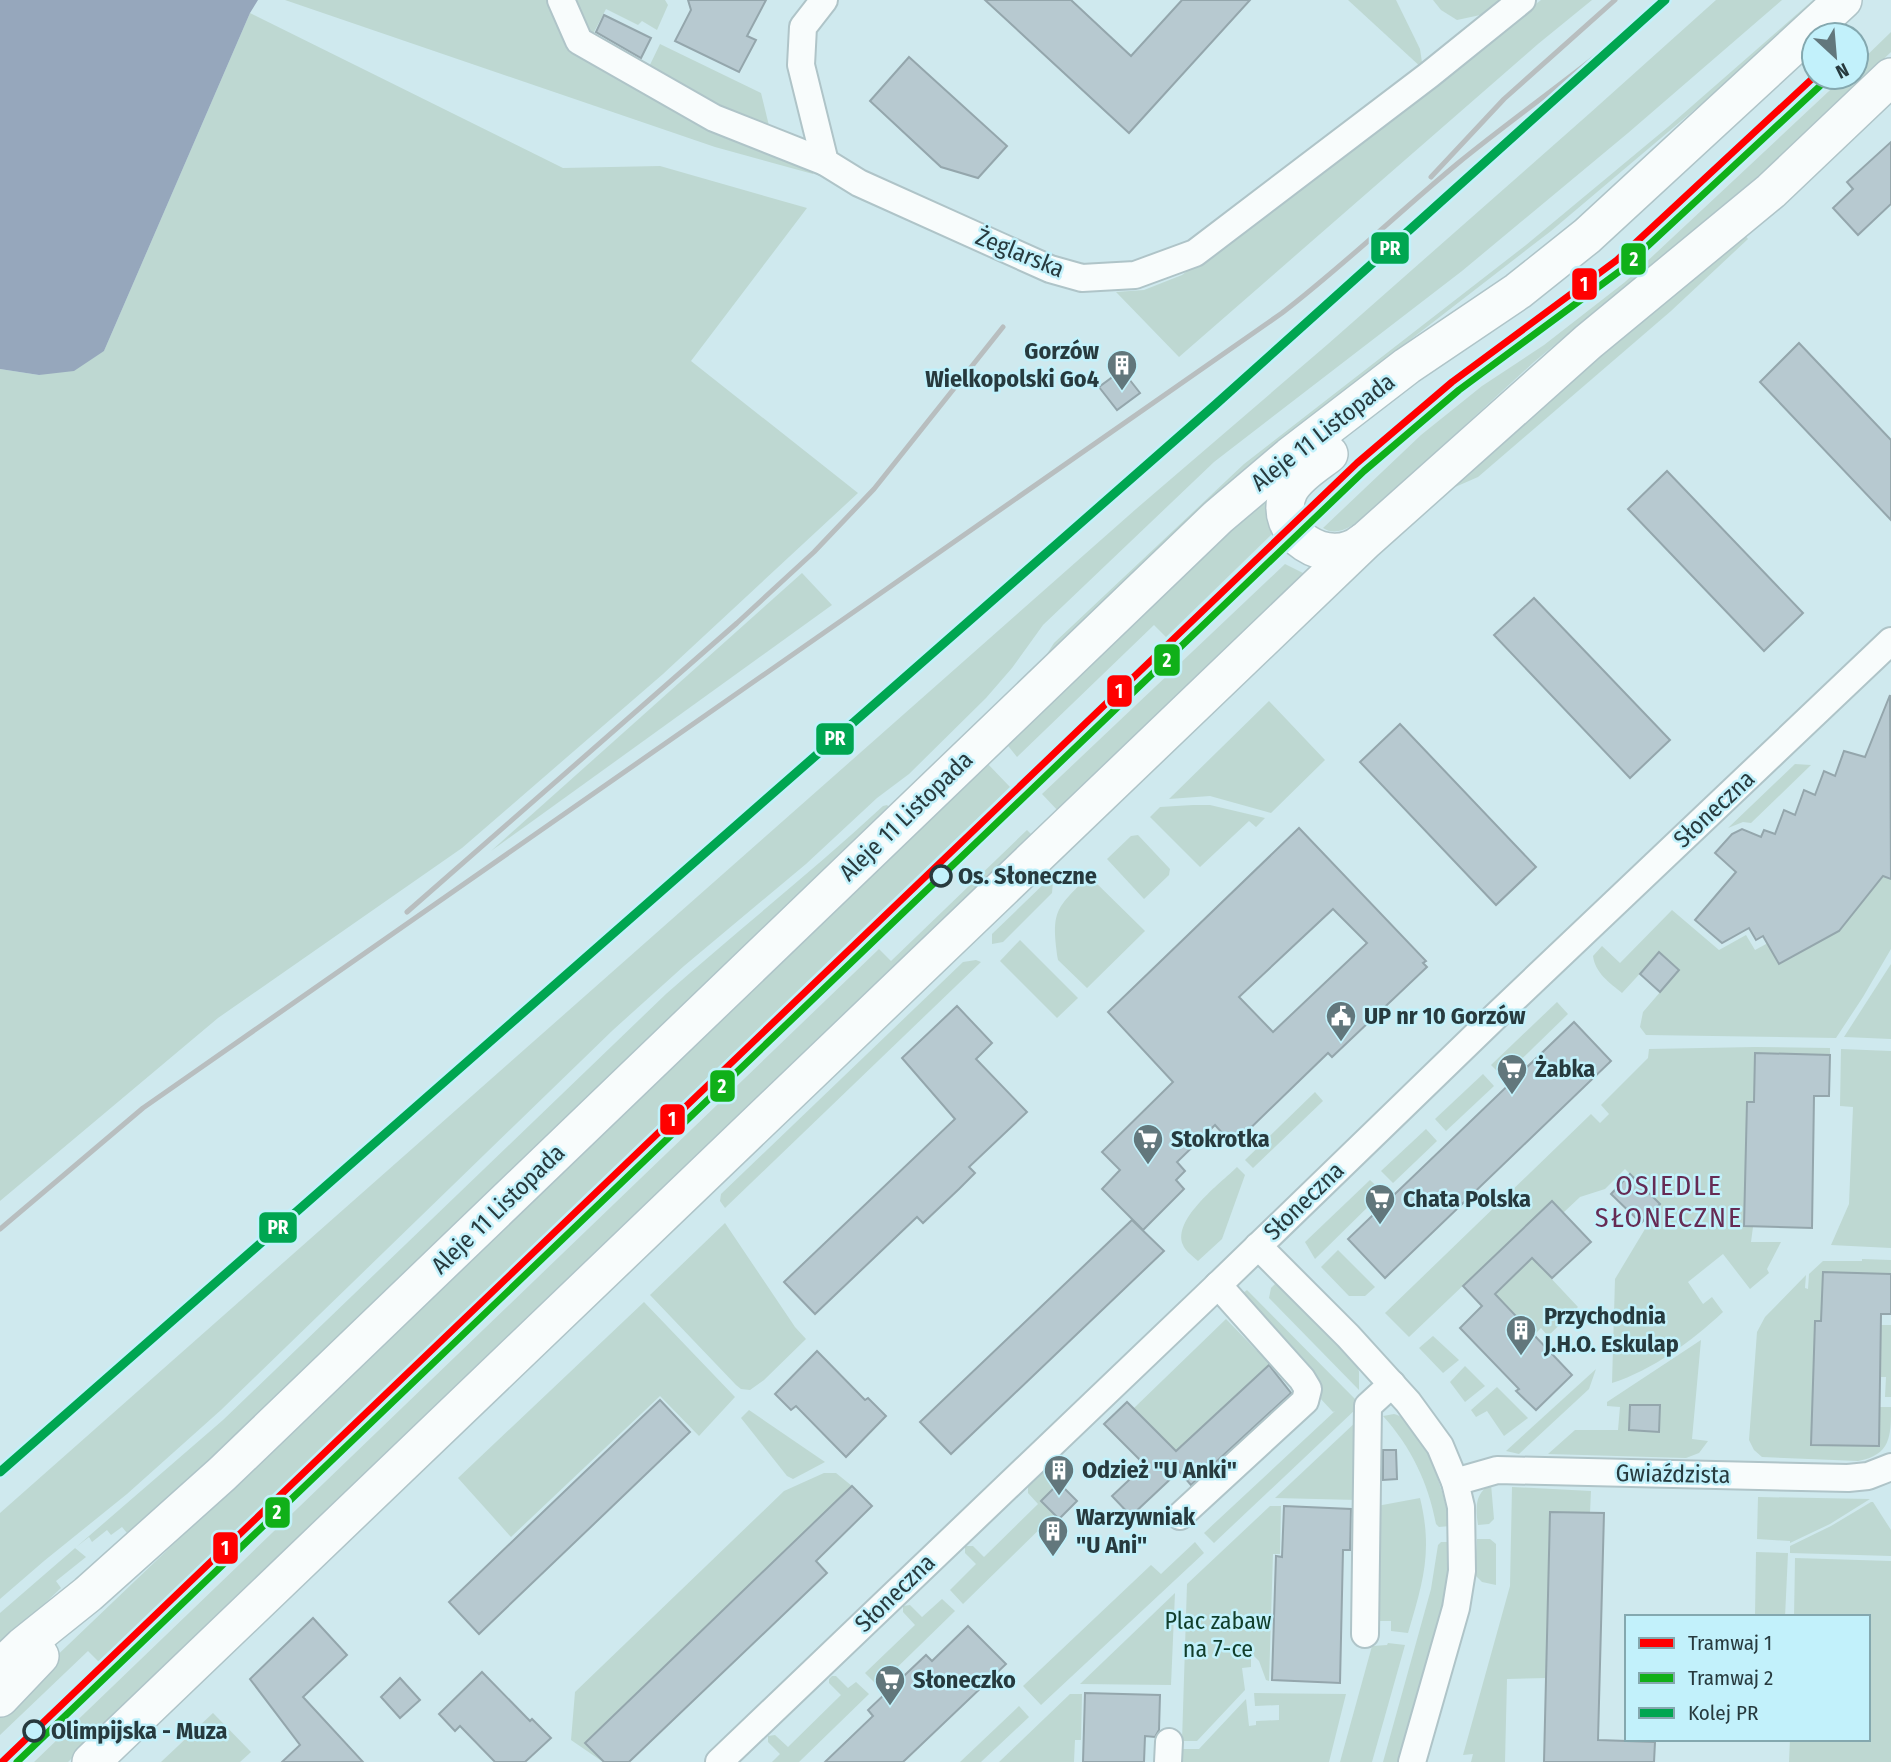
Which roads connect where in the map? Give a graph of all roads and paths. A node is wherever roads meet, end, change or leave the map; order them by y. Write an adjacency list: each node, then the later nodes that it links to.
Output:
1 (561, 0): 6 (street, Żeglarska)
2 (824, 0): 6 (street)
3 (1522, 0): 6 (street, Żeglarska)
4 (1843, 0): 7 (main road, Aleje 11 Listopada)
5 (1891, 77): 8 (main road)
6 (825, 162)
7 (1518, 292): 8 (main road); 16 (main road, Aleje 11 Listopada)
8 (1364, 541): 20 (main road)
9 (1891, 641): 10 (street, Słoneczna)
10 (1258, 1246): 11 (street, Słoneczna); 12 (street)
11 (1218, 1285): 15 (street); 21 (street, Słoneczna)
12 (1392, 1384): 14 (street); 17 (street)
13 (1891, 1467): 14 (street, Gwiaździsta)
14 (1455, 1482): 22 (street)
15 (1180, 1516)
16 (88, 1594): 18 (main road, Aleje 11 Listopada); 19 (main road)
17 (1365, 1634)
18 (0, 1668)
19 (0, 1698)
20 (92, 1762)
21 (719, 1762)
22 (1412, 1762)

